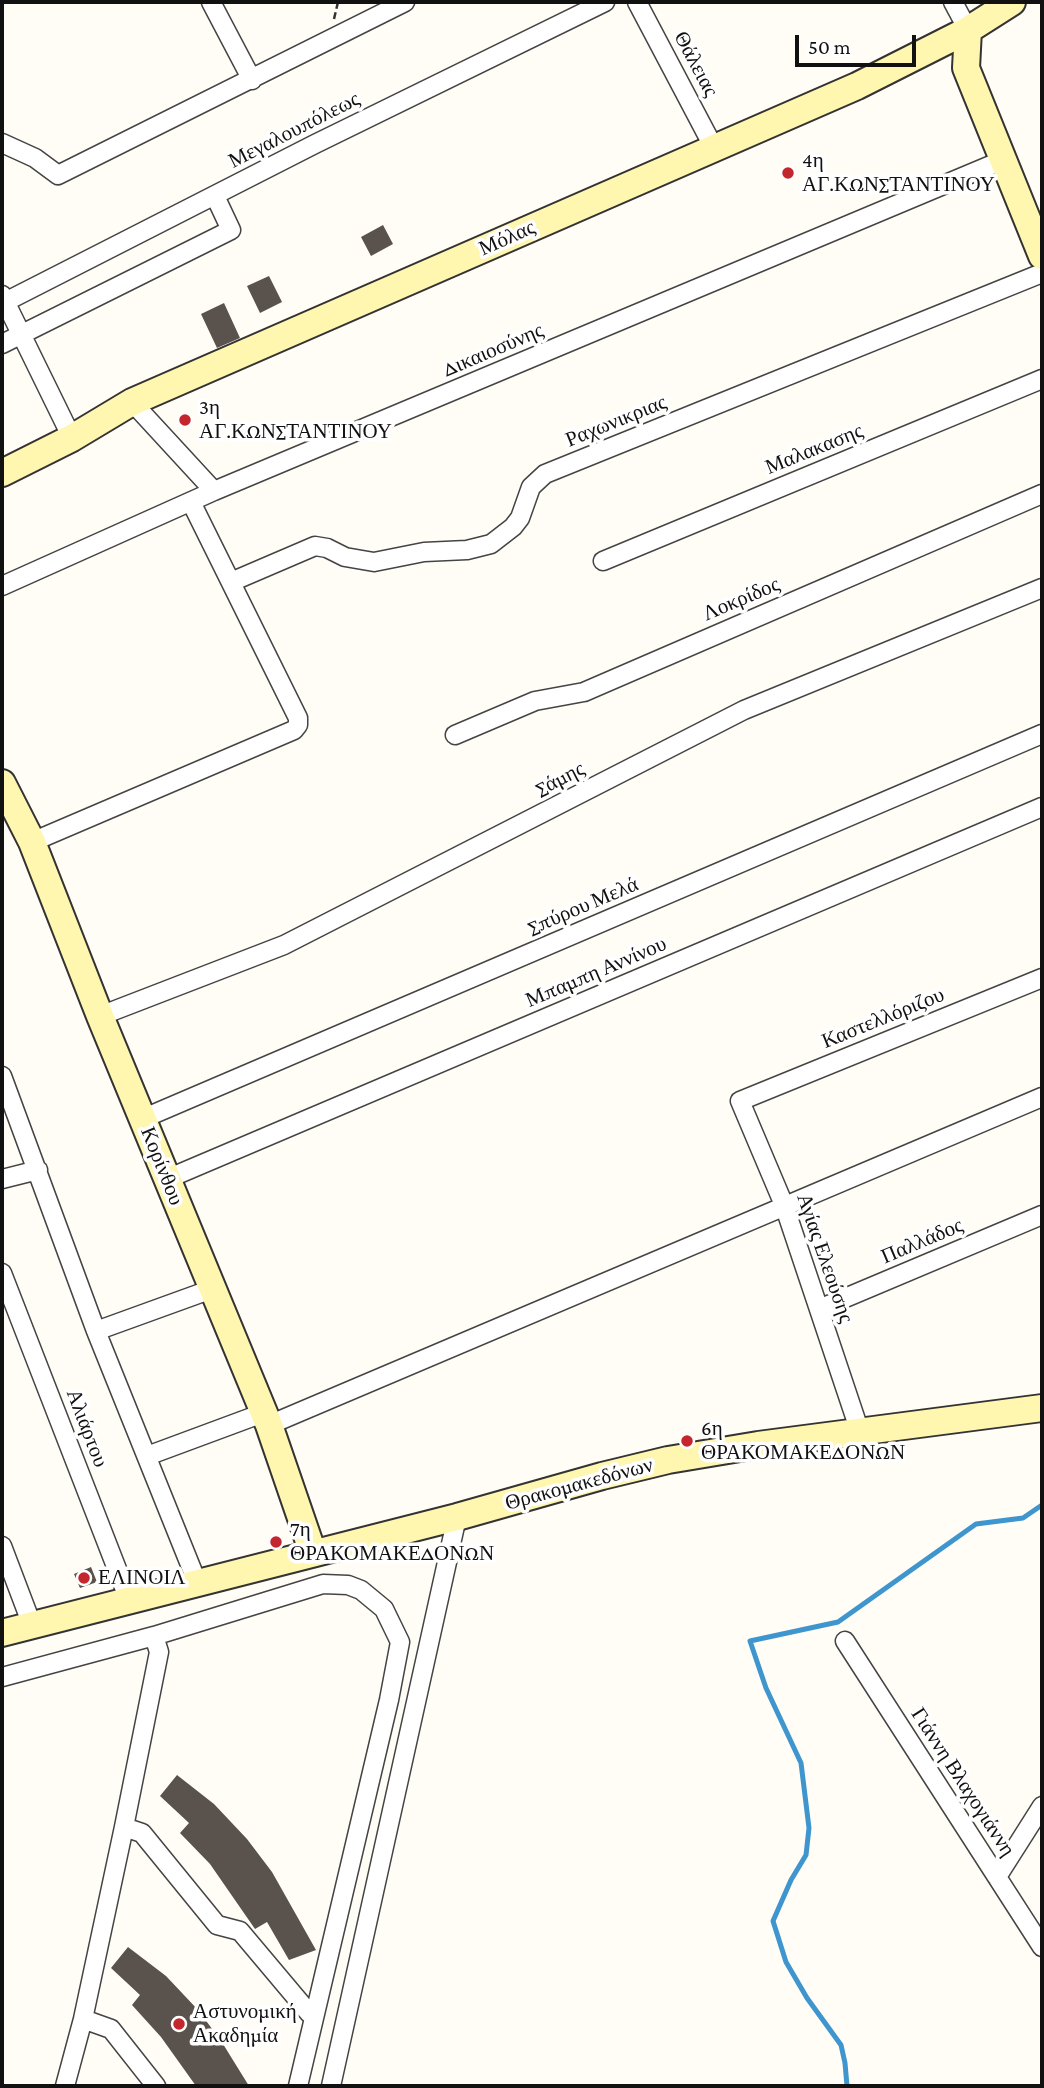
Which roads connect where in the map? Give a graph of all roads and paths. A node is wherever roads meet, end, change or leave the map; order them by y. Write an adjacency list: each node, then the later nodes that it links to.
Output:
1 (211, 2): 8 (street)
2 (405, 2): 8 (street)
3 (605, 2): 12 (street, Μεγαλουπόλεως)
4 (637, 2): 10 (street, Θάλειας)
5 (953, 2): 7 (street)
6 (1012, 2): 7 (street, Μόλας)
7 (968, 30): 10 (street, Μόλας); 11 (street)
8 (252, 80): 9 (street)
9 (2, 143)
10 (715, 148): 19 (street, Μόλας)
11 (1003, 160): 13 (street); 22 (street, Δικαιοσύνης)
12 (215, 196): 15 (street, Μεγαλουπόλεως); 16 (street)
13 (1042, 256)
14 (1042, 272): 26 (street, Ραχωνικριας)
15 (3, 299): 16 (street)
16 (23, 335): 17 (street); 20 (street)
17 (2, 344)
18 (1042, 379): 25 (street, Μαλακασης)
19 (131, 402): 20 (street, Μόλας); 22 (street)
20 (72, 438): 21 (street, Μόλας)
21 (2, 473)
22 (214, 491): 24 (street, Δικαιοσύνης)
23 (1042, 494): 30 (street, Λοκρίδος)
24 (191, 502): 26 (street); 27 (street, Δικαιοσύνης)
25 (603, 561)
26 (231, 582): 33 (street)
27 (2, 586)
28 (1042, 588): 35 (street, Σάμης)
29 (1042, 734): 39 (street, Σπύρου Μελά)
30 (455, 735)
31 (2, 783): 33 (street, Κορίνθου)
32 (1042, 807): 42 (street, Μπαμπη Αννίνου)
33 (32, 842): 35 (street, Κορίνθου)
34 (1042, 978): 38 (street, Καστελλόριζου)
35 (100, 1016): 39 (street, Κορίνθου)
36 (2, 1076): 40 (street)
37 (1042, 1097): 43 (street)
38 (740, 1101): 43 (street, Αγίας Ελεούσης)
39 (142, 1119): 42 (street, Κορίνθου)
40 (37, 1170): 41 (street); 48 (street)
41 (2, 1179)
42 (167, 1179): 46 (street, Κορίνθου)
43 (784, 1205): 47 (street, Αγίας Ελεούσης); 50 (street)
44 (1042, 1215): 47 (street, Παλλάδος)
45 (2, 1273): 57 (street, Αλιάρτου)
46 (212, 1289): 48 (street); 50 (street, Κορίνθου)
47 (819, 1309): 51 (street, Αγίας Ελεούσης)
48 (96, 1331): 52 (street)
49 (1042, 1408): 51 (street, Θρακομακεδόνων)
50 (266, 1419): 52 (street); 55 (street, Κορίνθου)
51 (860, 1432): 53 (street, Θρακομακεδόνων)
52 (147, 1457): 56 (street)
53 (457, 1517): 55 (street, Θρακομακεδόνων); 72 (street)
54 (2, 1546): 58 (street)
55 (313, 1553): 56 (street, Θρακομακεδόνων)
56 (197, 1583): 57 (street, Θρακομακεδόνων)
57 (129, 1600): 58 (street, Θρακομακεδόνων)
58 (32, 1625): 59 (street, Θρακομακεδόνων)
59 (2, 1633)
60 (154, 1636): 62 (street); 64 (street); 67 (street)
61 (845, 1641): 65 (street, Γιάννη Βλαχογιάννη)
62 (2, 1677)
63 (1042, 1806): 65 (street)
64 (124, 1827): 67 (street); 68 (street)
65 (997, 1877): 66 (street, Γιάννη Βλαχογιάννη)
66 (1042, 1947)
67 (314, 2016): 71 (street)
68 (83, 2019): 69 (street); 70 (street)
69 (65, 2086)
70 (156, 2086)
71 (298, 2086)
72 (331, 2086)

